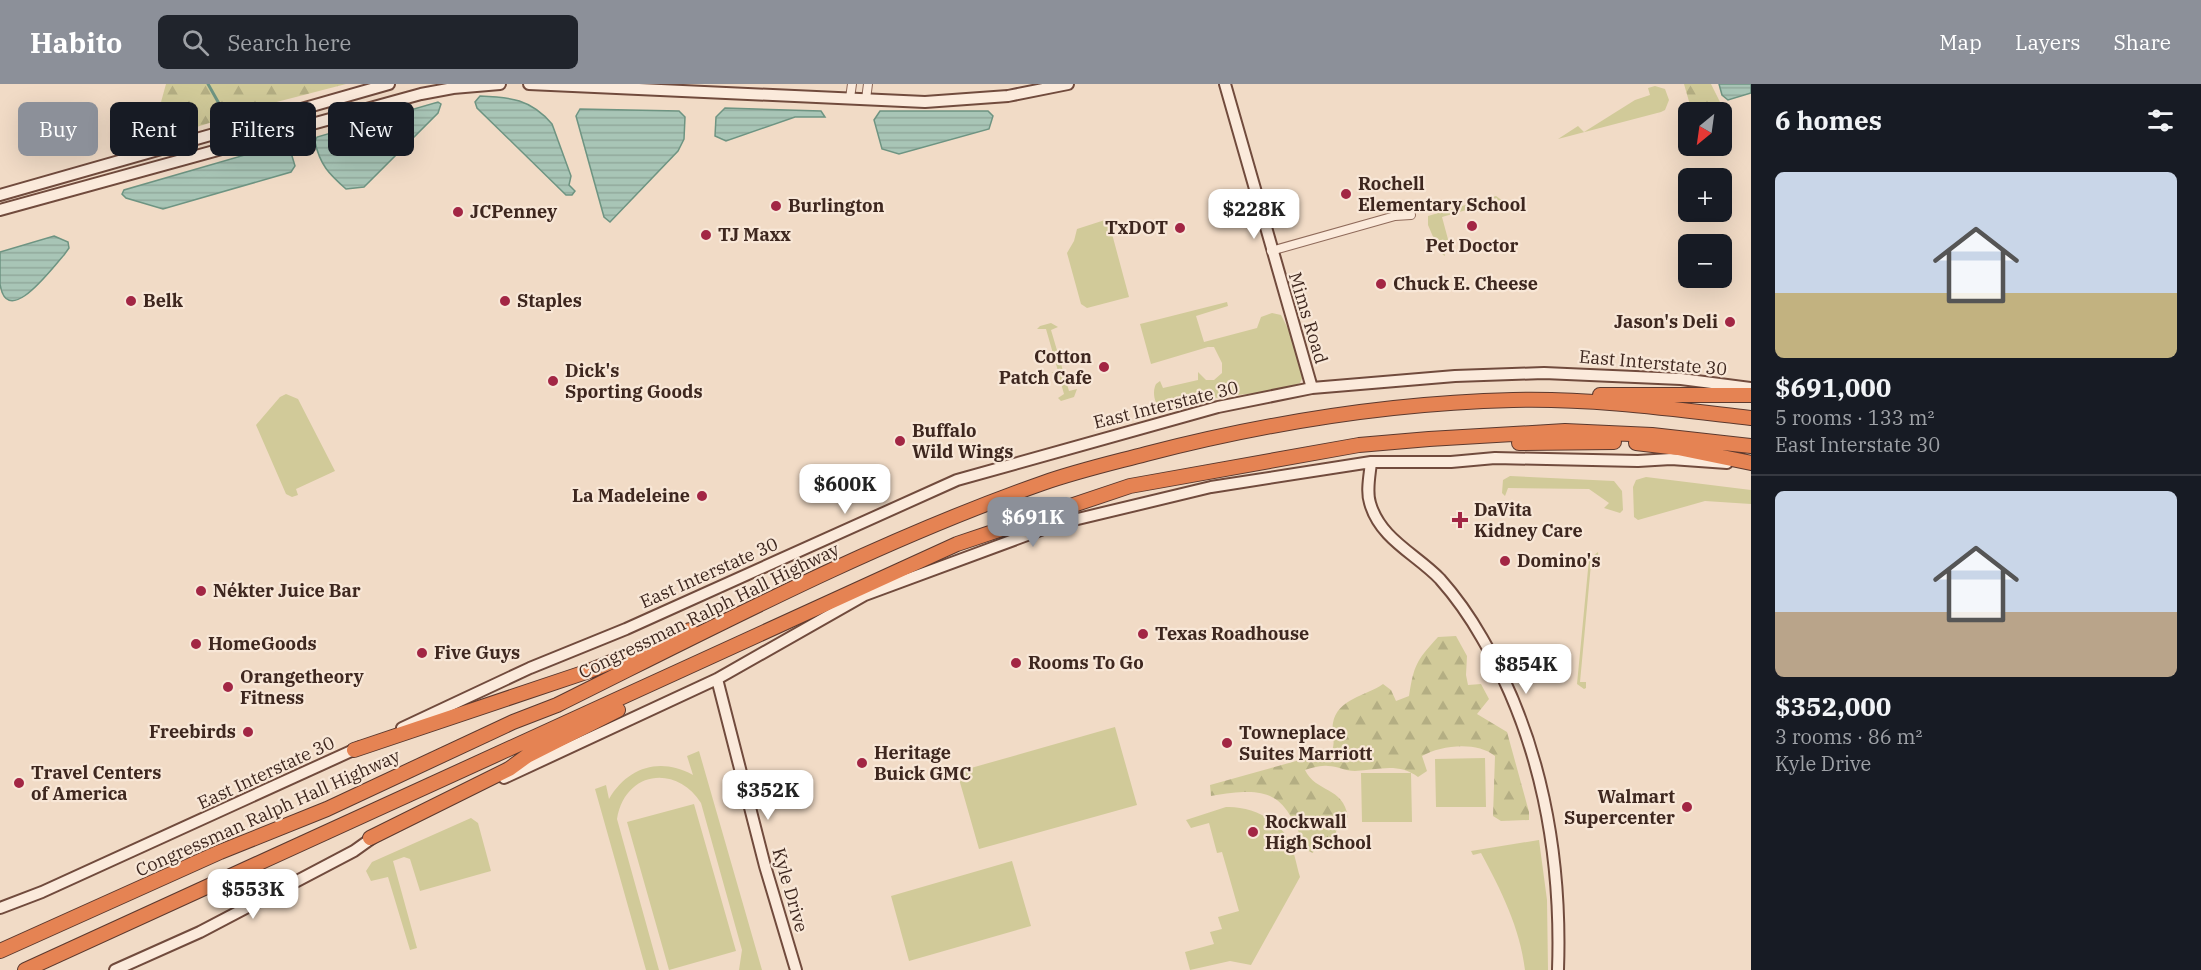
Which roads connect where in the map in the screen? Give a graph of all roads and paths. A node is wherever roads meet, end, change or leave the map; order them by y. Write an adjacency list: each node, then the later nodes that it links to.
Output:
1 (389, 84): 11 (main road)
2 (501, 84): 8 (main road)
3 (529, 84): 9 (main road)
4 (852, 84): 9 (street)
5 (868, 84): 10 (street)
6 (1068, 84): 10 (main road)
7 (1225, 84): 22 (main road, Mims Road)
8 (452, 86): 12 (main road)
9 (850, 98): 10 (main road)
10 (866, 99)
11 (316, 104)
12 (316, 124)
13 (210, 134): 15 (main road)
14 (210, 152): 16 (main road)
15 (97, 167): 16 (main road); 17 (main road)
16 (101, 182): 19 (main road)
17 (34, 185): 18 (main road); 19 (main road)
18 (0, 195)
19 (38, 199): 20 (main road)
20 (0, 210)
21 (1411, 214): 22 (street)
22 (1271, 251): 23 (main road, Mims Road)
23 (1312, 388): 24 (main road, East Interstate 30); 35 (main road, East Interstate 30)
24 (1751, 388)
25 (1751, 395): 26 (highway)
26 (1436, 404): 27 (highway, Congressman Ralph Hall Highway); 32 (highway, Congressman Ralph Hall Highway)
27 (1751, 418)
28 (1751, 446): 29 (highway)
29 (1313, 453): 31 (highway); 34 (highway)
30 (1371, 462): 31 (main road); 33 (main road); 42 (main road)
31 (1751, 464)
32 (778, 595): 35 (highway); 38 (highway, Congressman Ralph Hall Highway)
33 (717, 679): 36 (main road); 41 (main road, Kyle Drive)
34 (656, 683): 36 (highway); 39 (highway)
35 (354, 750): 37 (main road, East Interstate 30)
36 (370, 838): 40 (main road)
37 (0, 908)
38 (0, 951)
39 (25, 970)
40 (115, 970)
41 (796, 970)
42 (1558, 970)

